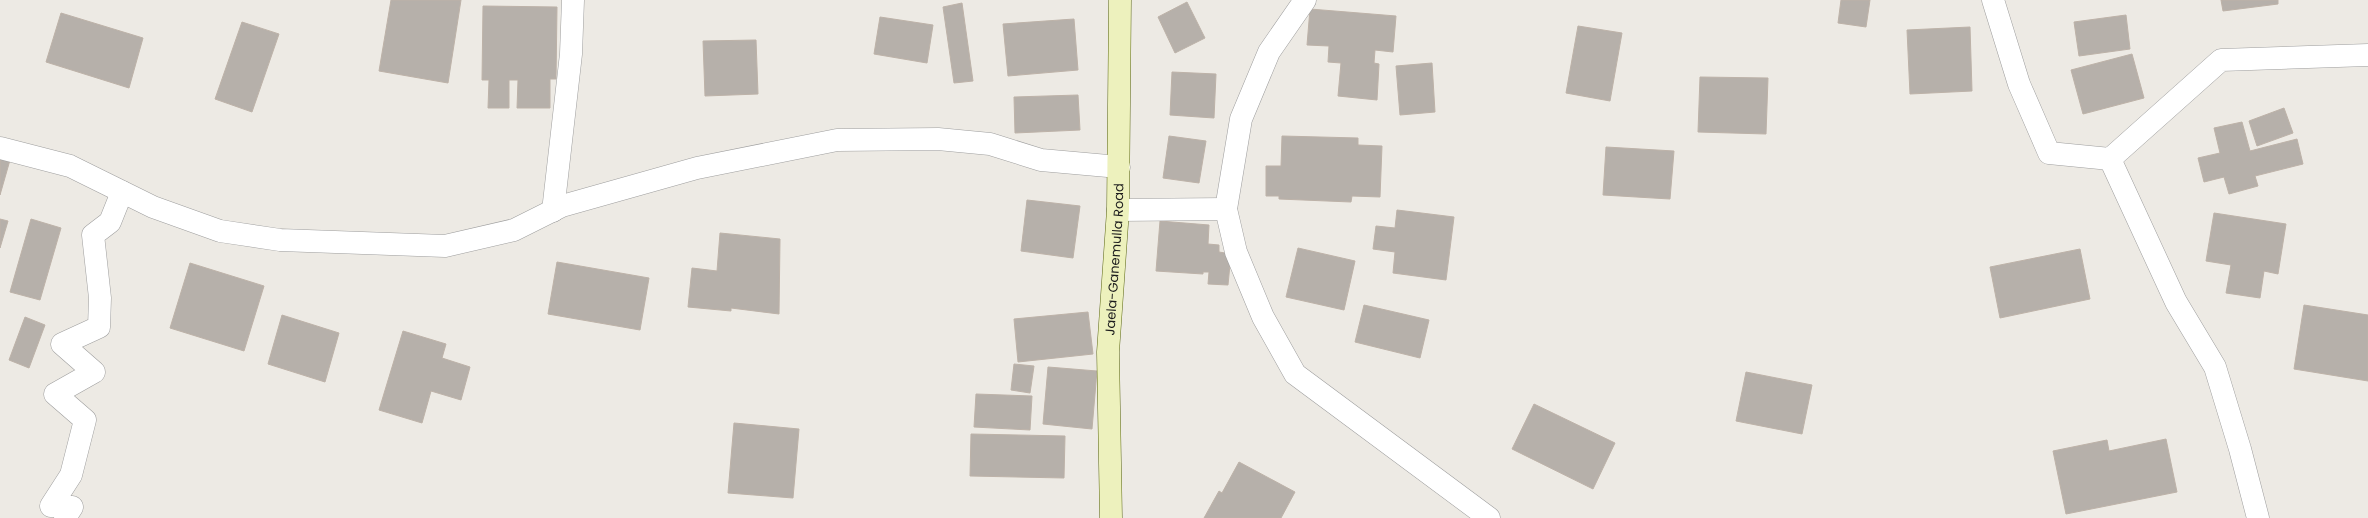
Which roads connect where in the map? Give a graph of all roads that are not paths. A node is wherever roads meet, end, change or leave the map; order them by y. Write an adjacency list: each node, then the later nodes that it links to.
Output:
1 (573, 0): 11 (street)
2 (1120, 0): 8 (main road, Jaela-Ganemulla Road)
3 (1305, 0): 10 (street)
4 (1993, 0): 7 (street)
5 (2368, 54): 7 (street)
6 (0, 148): 9 (street)
7 (2110, 159): 16 (street)
8 (1119, 167): 11 (street); 12 (main road, Jaela-Ganemulla Road)
9 (122, 192): 11 (street); 13 (street)
10 (1226, 209): 12 (street); 15 (street)
11 (553, 210)
12 (1118, 210): 14 (main road, Jaela-Ganemulla Road)
13 (65, 518)
14 (1111, 518)
15 (1489, 518)
16 (2258, 518)

